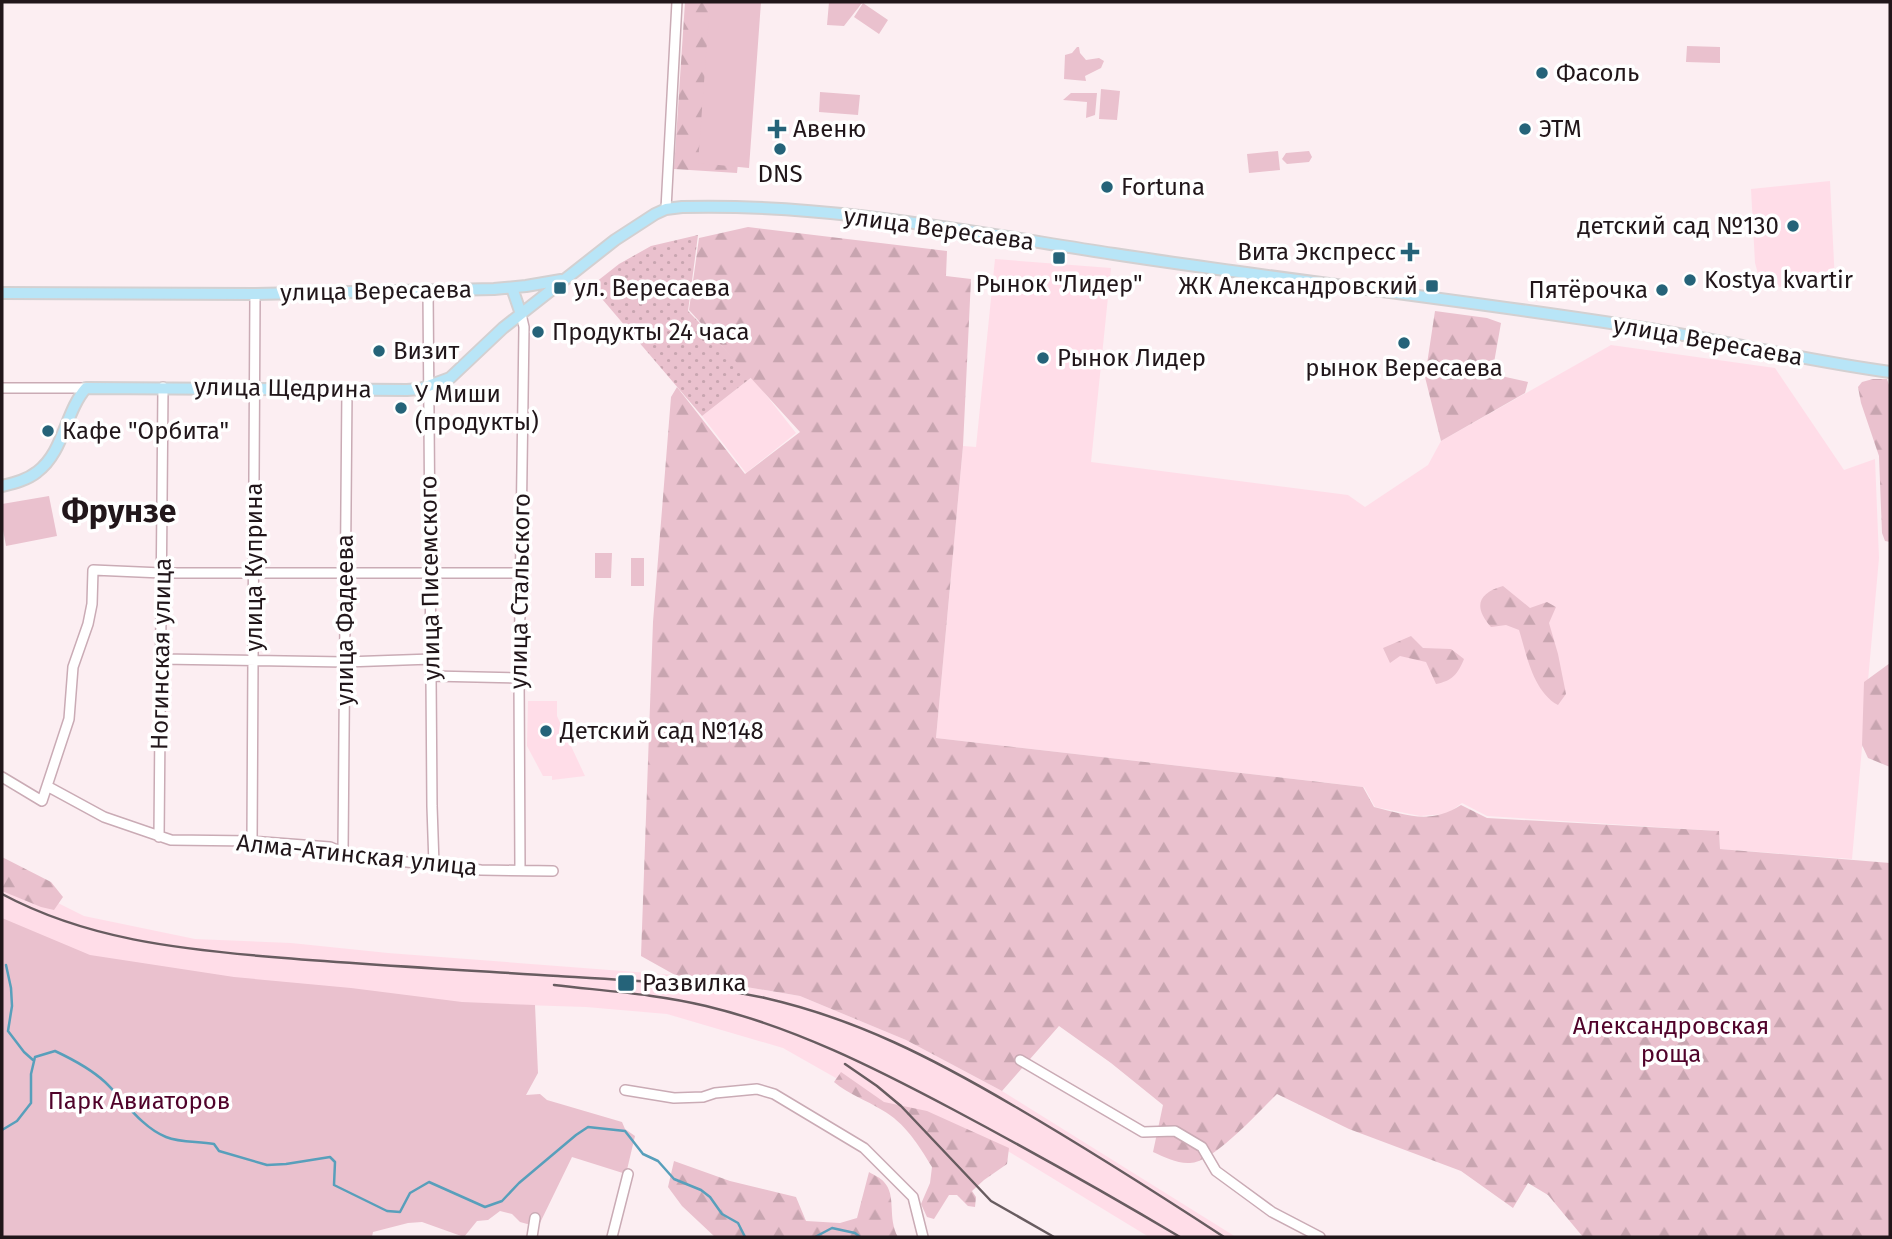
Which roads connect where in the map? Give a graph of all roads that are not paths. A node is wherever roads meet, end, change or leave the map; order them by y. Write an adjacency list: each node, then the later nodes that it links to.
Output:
1 (677, 2): 2 (street)
2 (666, 209): 3 (main road, улица Вересаева); 9 (main road, улица Вересаева)
3 (567, 278): 4 (main road, улица Вересаева); 8 (main road, улица Щедрина)
4 (512, 288): 5 (main road, улица Вересаева); 8 (main road)
5 (428, 290): 7 (main road, улица Вересаева); 10 (street, улица Писемского)
6 (2, 293): 7 (main road, улица Вересаева)
7 (255, 294): 14 (street, улица Куприна)
8 (521, 314): 10 (main road, улица Щедрина); 21 (street, улица Стальского)
9 (1890, 372)
10 (428, 386): 15 (main road, улица Щедрина); 20 (street, улица Писемского)
11 (163, 387): 13 (main road, улица Щедрина); 14 (main road, улица Щедрина); 17 (street, Ногинская улица)
12 (2, 388): 13 (street, улица Щедрина)
13 (86, 388): 16 (main road)
14 (256, 388): 15 (main road, улица Щедрина); 18 (street, улица Куприна)
15 (347, 389): 19 (street, улица Фадеева)
16 (2, 486)
17 (162, 573): 18 (street); 22 (street, Ногинская улица); 29 (street)
18 (255, 573): 19 (street); 24 (street, улица Куприна)
19 (345, 573): 20 (street); 25 (street, улица Фадеева)
20 (430, 573): 21 (street); 23 (street, улица Писемского)
21 (520, 573): 27 (street, улица Стальского)
22 (161, 659): 24 (street); 30 (street, Ногинская улица)
23 (432, 659): 25 (street); 26 (street, улица Писемского)
24 (254, 661): 25 (street); 31 (street, улица Куприна)
25 (345, 662): 32 (street, улица Фадеева)
26 (432, 676): 27 (street); 33 (street, улица Писемского)
27 (519, 678): 34 (street, улица Стальского)
28 (2, 777): 29 (street)
29 (47, 786): 30 (street, Алма-Атинская улица)
30 (159, 837): 31 (street, Алма-Атинская улица)
31 (252, 841): 32 (street, Алма-Атинская улица)
32 (343, 851): 33 (street, Алма-Атинская улица)
33 (434, 865): 34 (street, Алма-Атинская улица)
34 (520, 869): 35 (street, Алма-Атинская улица)
35 (552, 871)
36 (1020, 1060): 43 (street)
37 (625, 1090): 42 (street)
38 (628, 1174): 41 (street)
39 (535, 1219): 40 (street)
40 (532, 1237)
41 (612, 1237)
42 (923, 1237)
43 (1320, 1237)

